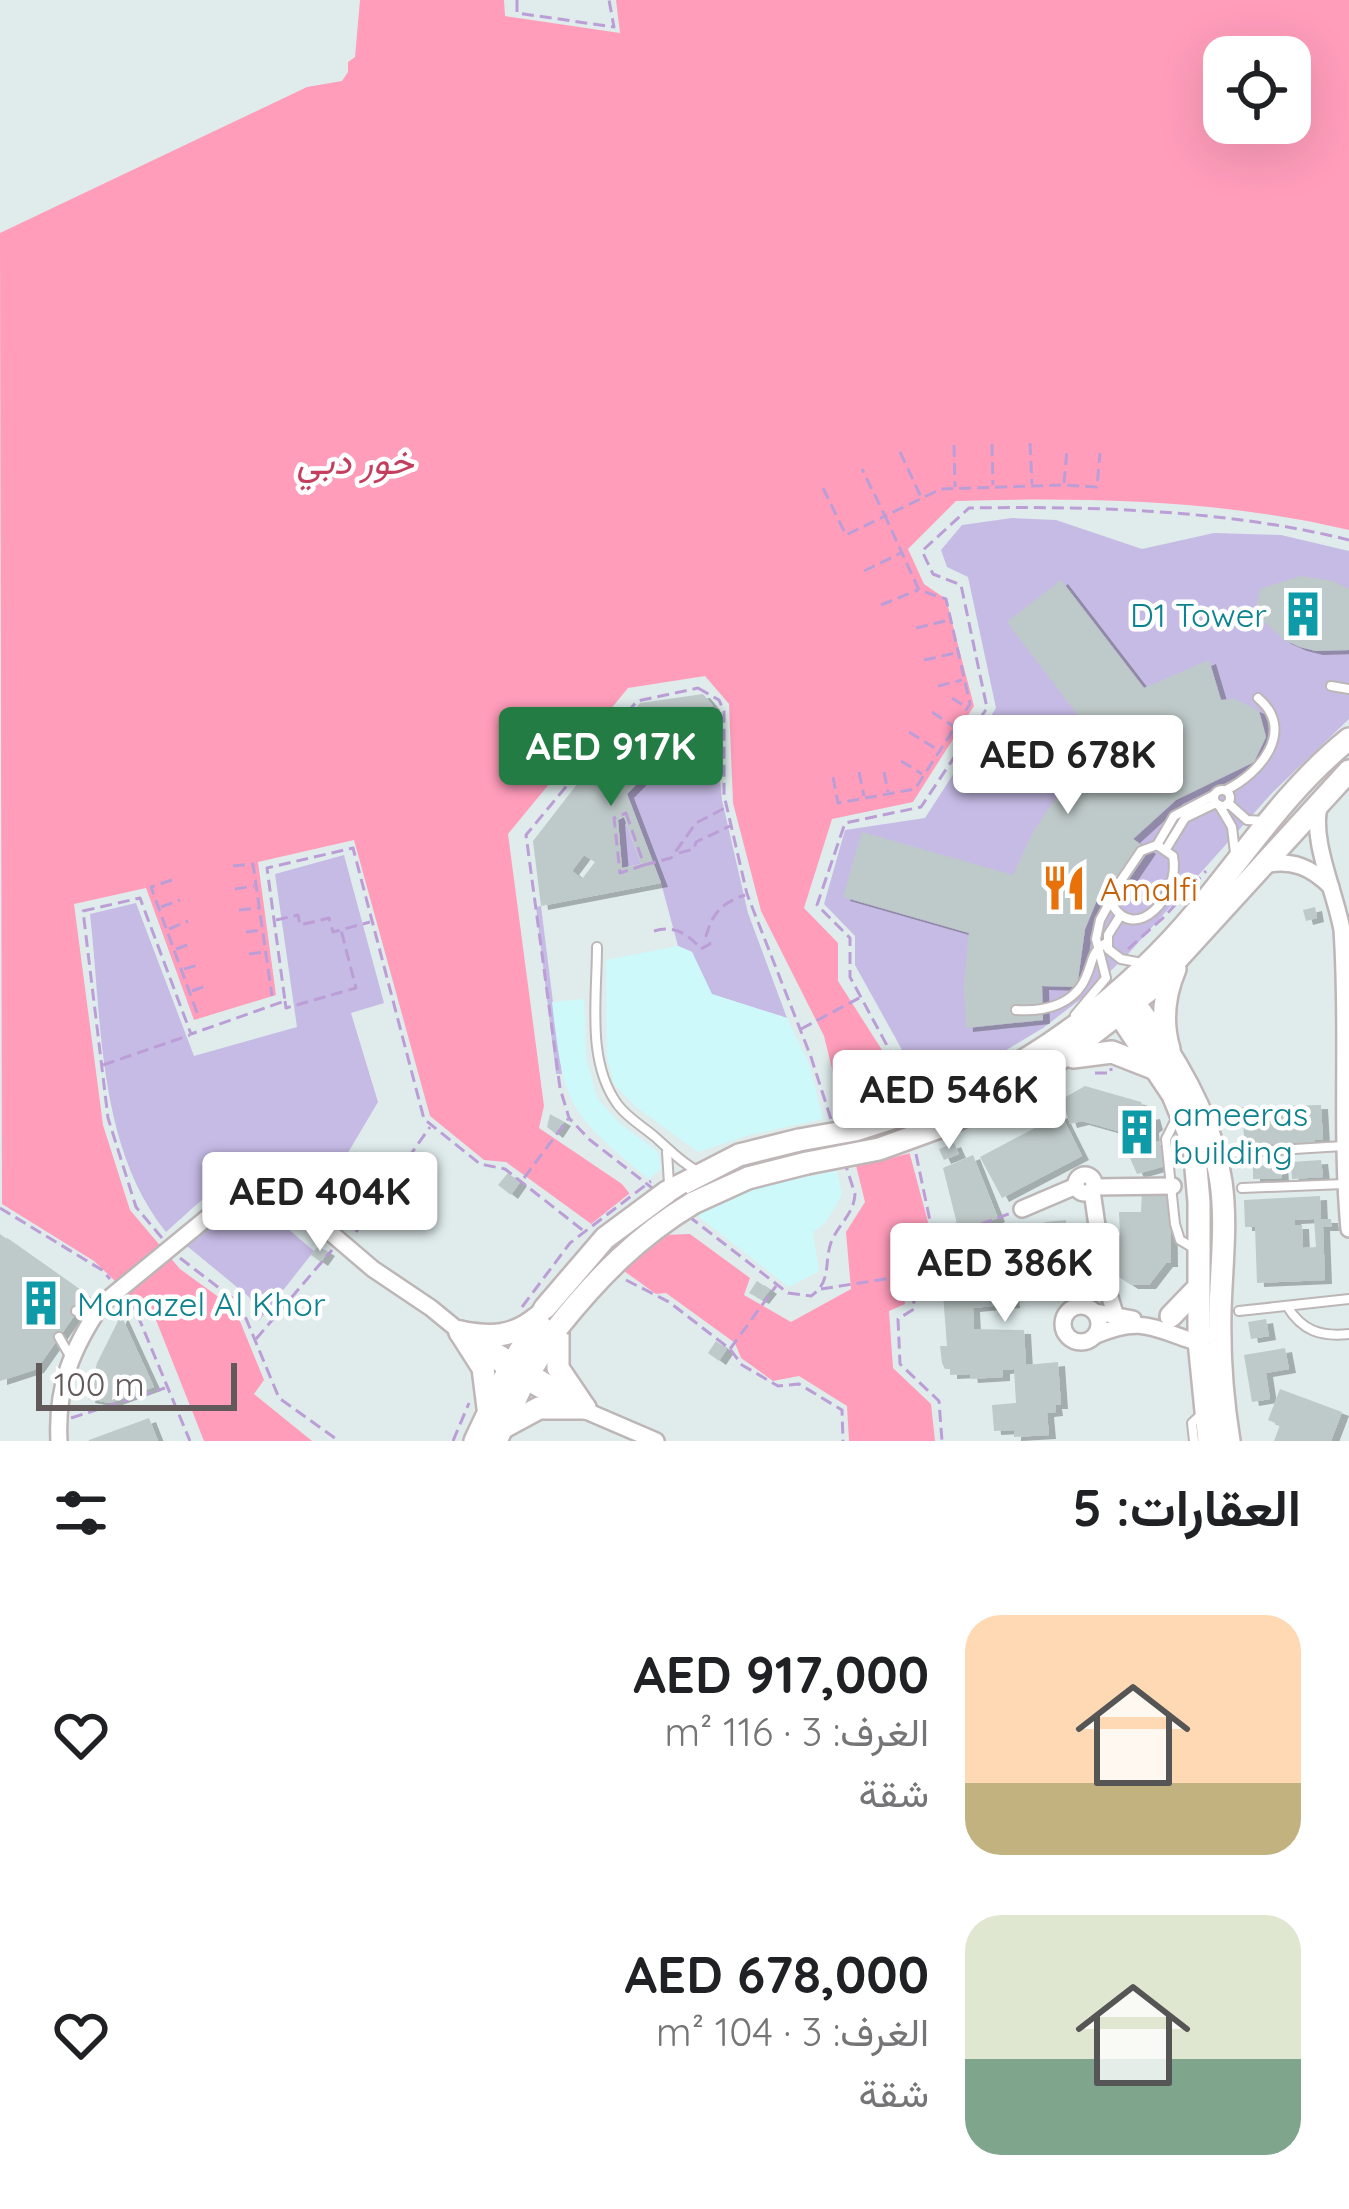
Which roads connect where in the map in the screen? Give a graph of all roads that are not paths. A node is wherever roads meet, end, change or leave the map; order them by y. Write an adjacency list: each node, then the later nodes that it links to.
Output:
1 (1331, 686): 2 (lane)
2 (1349, 689)
3 (1258, 698): 8 (lane)
4 (1349, 739): 5 (street)
5 (1312, 769): 9 (street); 11 (street)
6 (1349, 771): 7 (street)
7 (1321, 799): 11 (street); 13 (street)
8 (1219, 802): 9 (lane); 10 (lane); 12 (lane)
9 (1271, 818): 12 (street)
10 (1162, 847): 14 (lane); 15 (lane)
11 (1268, 859): 13 (street); 19 (street)
12 (1230, 870): 21 (street)
13 (1331, 886): 27 (street)
14 (1113, 896): 15 (lane); 18 (lane)
15 (1120, 916): 16 (lane)
16 (1106, 943): 18 (lane); 20 (lane)
17 (597, 947): 28 (lane)
18 (1096, 949): 22 (lane); 23 (lane)
19 (1183, 955): 22 (street); 25 (street)
20 (1121, 959): 21 (lane); 22 (lane)
21 (1149, 964): 22 (street)
22 (1119, 996): 24 (street); 24 (lane); 25 (street)
23 (1016, 1010)
24 (1060, 1049): 25 (street); 30 (street, bridge); 46 (street, bridge)
25 (1166, 1066): 26 (street); 48 (street)
26 (1182, 1112): 33 (lane); 38 (street)
27 (1344, 1146): 29 (lane); 32 (street)
28 (667, 1150): 30 (lane); 31 (lane)
29 (1232, 1154)
30 (701, 1173): 31 (street)
31 (659, 1182): 46 (street, bridge)
32 (1346, 1184): 35 (lane); 37 (street)
33 (1173, 1186): 34 (street); 38 (lane)
34 (1087, 1188): 36 (street); 47 (street)
35 (1242, 1188)
36 (1022, 1210)
37 (1349, 1228)
38 (1198, 1251): 39 (street)
39 (1198, 1288): 45 (street); 48 (street)
40 (1349, 1299): 41 (lane)
41 (1287, 1306): 48 (lane); 50 (lane)
42 (100, 1307): 43 (lane); 49 (street, bridge); 53 (street)
43 (76, 1311)
44 (1096, 1312): 47 (street); 51 (street); 51 (street)
45 (1171, 1316): 47 (street); 48 (street)
46 (552, 1317): 49 (street); 54 (street); 55 (street)
47 (1124, 1321): 48 (street); 51 (street)
48 (1214, 1326): 56 (street); 63 (street)
49 (460, 1332): 54 (street); 57 (street)
50 (1349, 1334)
51 (1096, 1335)
52 (59, 1337): 53 (lane)
53 (70, 1358): 58 (street)
54 (519, 1371): 55 (street); 57 (street)
55 (585, 1408): 57 (street); 60 (street)
56 (1204, 1412): 61 (lane); 62 (street)
57 (495, 1427): 59 (street)
58 (59, 1441)
59 (475, 1441)
60 (656, 1441)
61 (1194, 1441)
62 (1209, 1441)
63 (1229, 1441)

